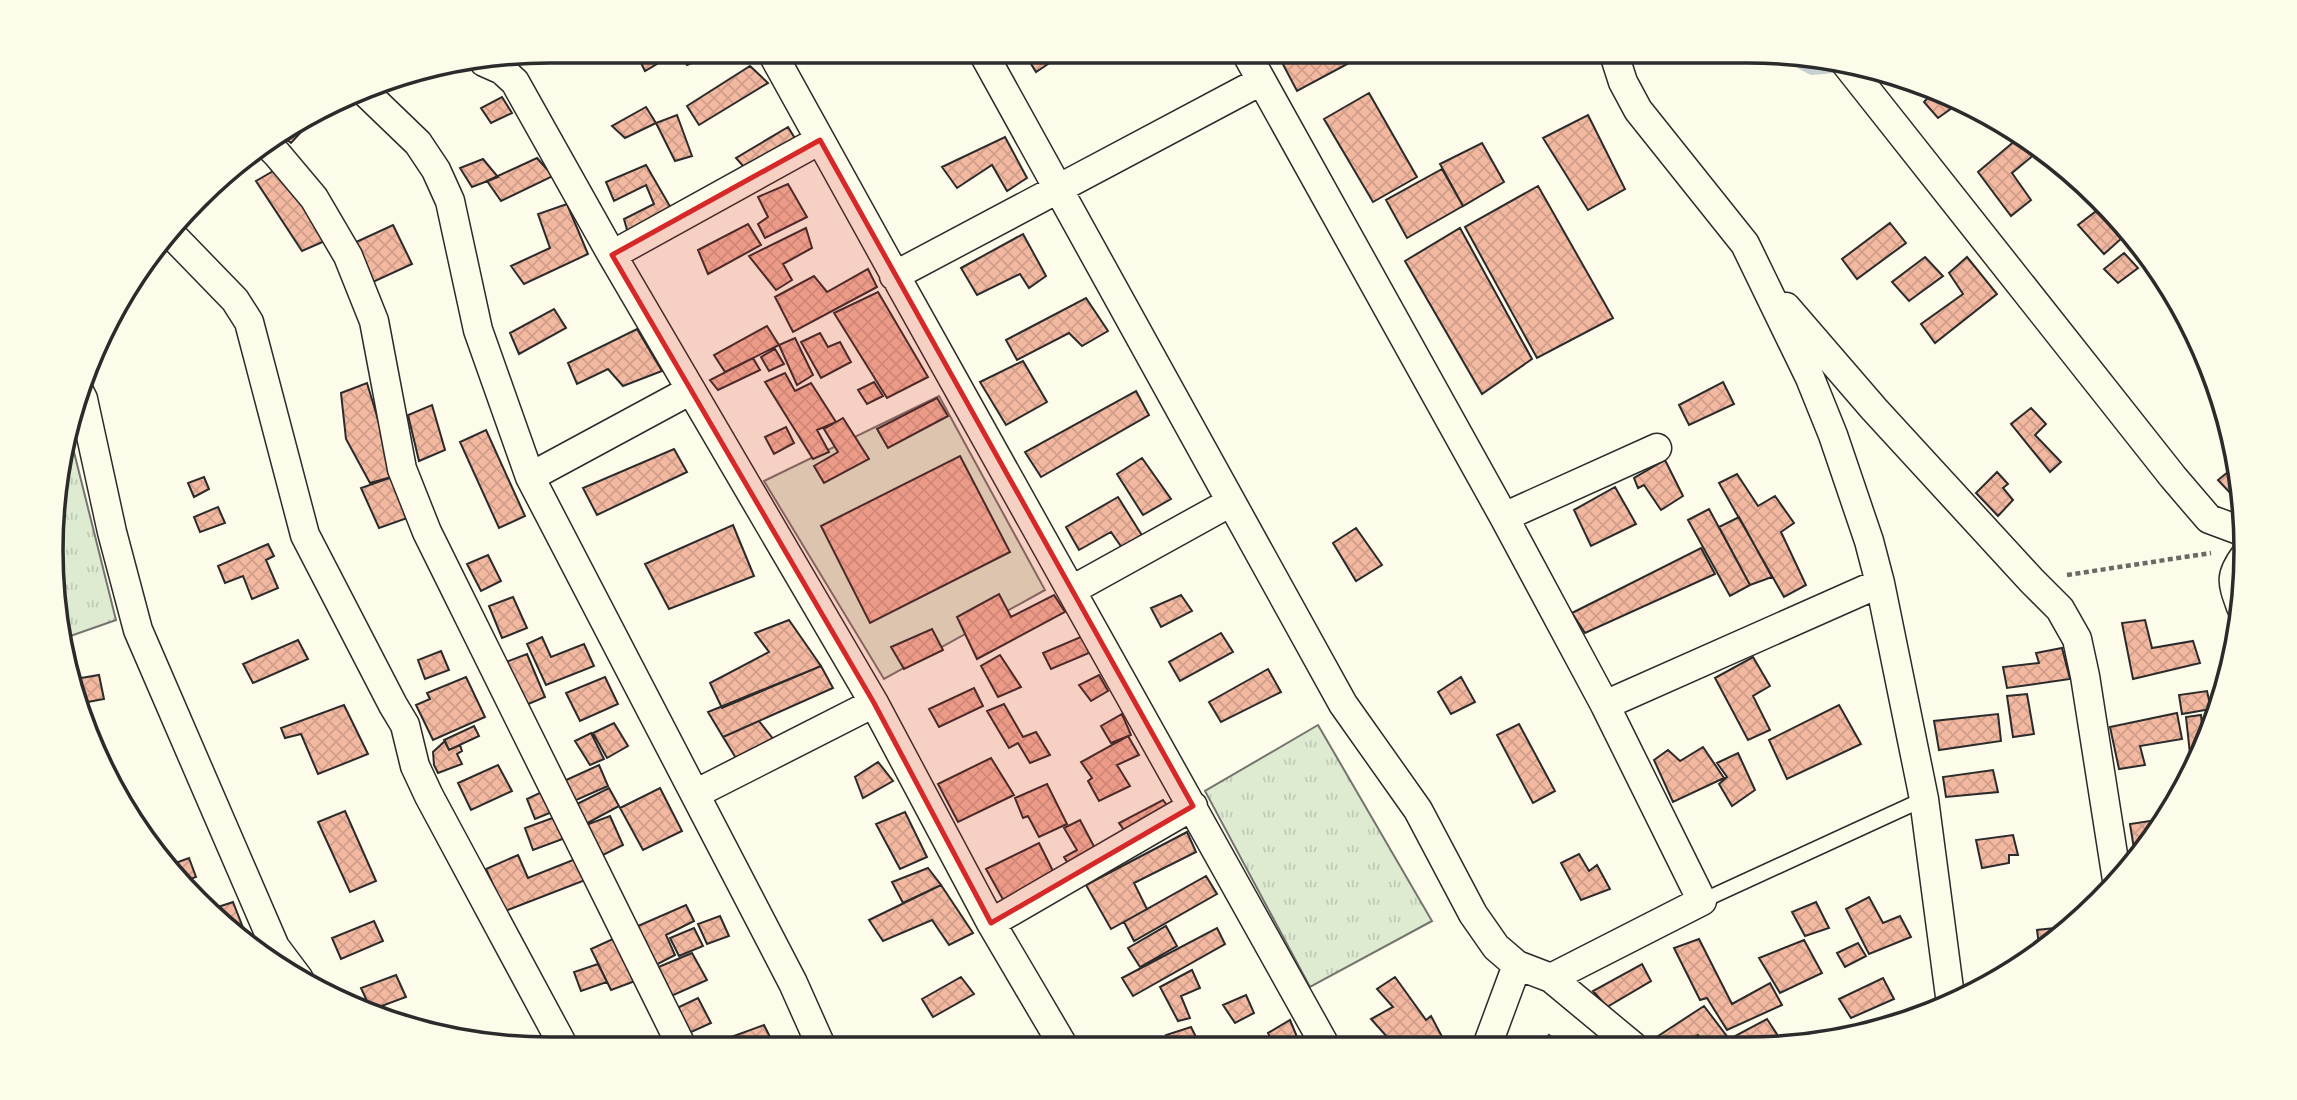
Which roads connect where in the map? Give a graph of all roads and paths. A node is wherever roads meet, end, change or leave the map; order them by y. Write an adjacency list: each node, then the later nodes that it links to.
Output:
1 (778, 63): 9 (street)
2 (989, 63): 11 (street)
3 (1251, 63): 7 (street)
4 (1617, 63): 15 (street)
5 (494, 66): 13 (street)
6 (1855, 75): 22 (street)
7 (1261, 81): 11 (street); 21 (street)
8 (371, 97): 19 (street)
9 (820, 140): 13 (street); 14 (street)
10 (273, 150): 40 (street)
11 (1059, 188): 14 (street); 20 (street)
12 (176, 239): 39 (street)
13 (612, 255): 16 (street)
14 (894, 276): 26 (street)
15 (1762, 278): 24 (street); 25 (street)
16 (691, 390): 19 (street); 27 (street)
17 (85, 407): 35 (street)
18 (1657, 448): 21 (street)
19 (530, 477): 29 (street)
20 (1231, 502): 26 (street); 36 (street)
21 (1504, 517): 28 (street)
22 (2233, 528)
23 (2233, 553): 24 (path)
24 (2032, 581): 32 (street)
25 (1880, 583): 28 (street); 30 (street)
26 (1072, 590): 31 (street)
27 (874, 703): 29 (street); 34 (street)
28 (1605, 705): 33 (street)
29 (695, 794): 41 (street)
30 (1924, 799): 33 (lane); 38 (street)
31 (1192, 806): 34 (street); 43 (street)
32 (2115, 868)
33 (1702, 901): 37 (street)
34 (991, 923): 42 (street)
35 (283, 957)
36 (1517, 965): 37 (street); 44 (street)
37 (1551, 978): 45 (street)
38 (1949, 993)
39 (559, 1037)
40 (677, 1037)
41 (817, 1037)
42 (1057, 1037)
43 (1321, 1037)
44 (1490, 1037)
45 (1623, 1037)

